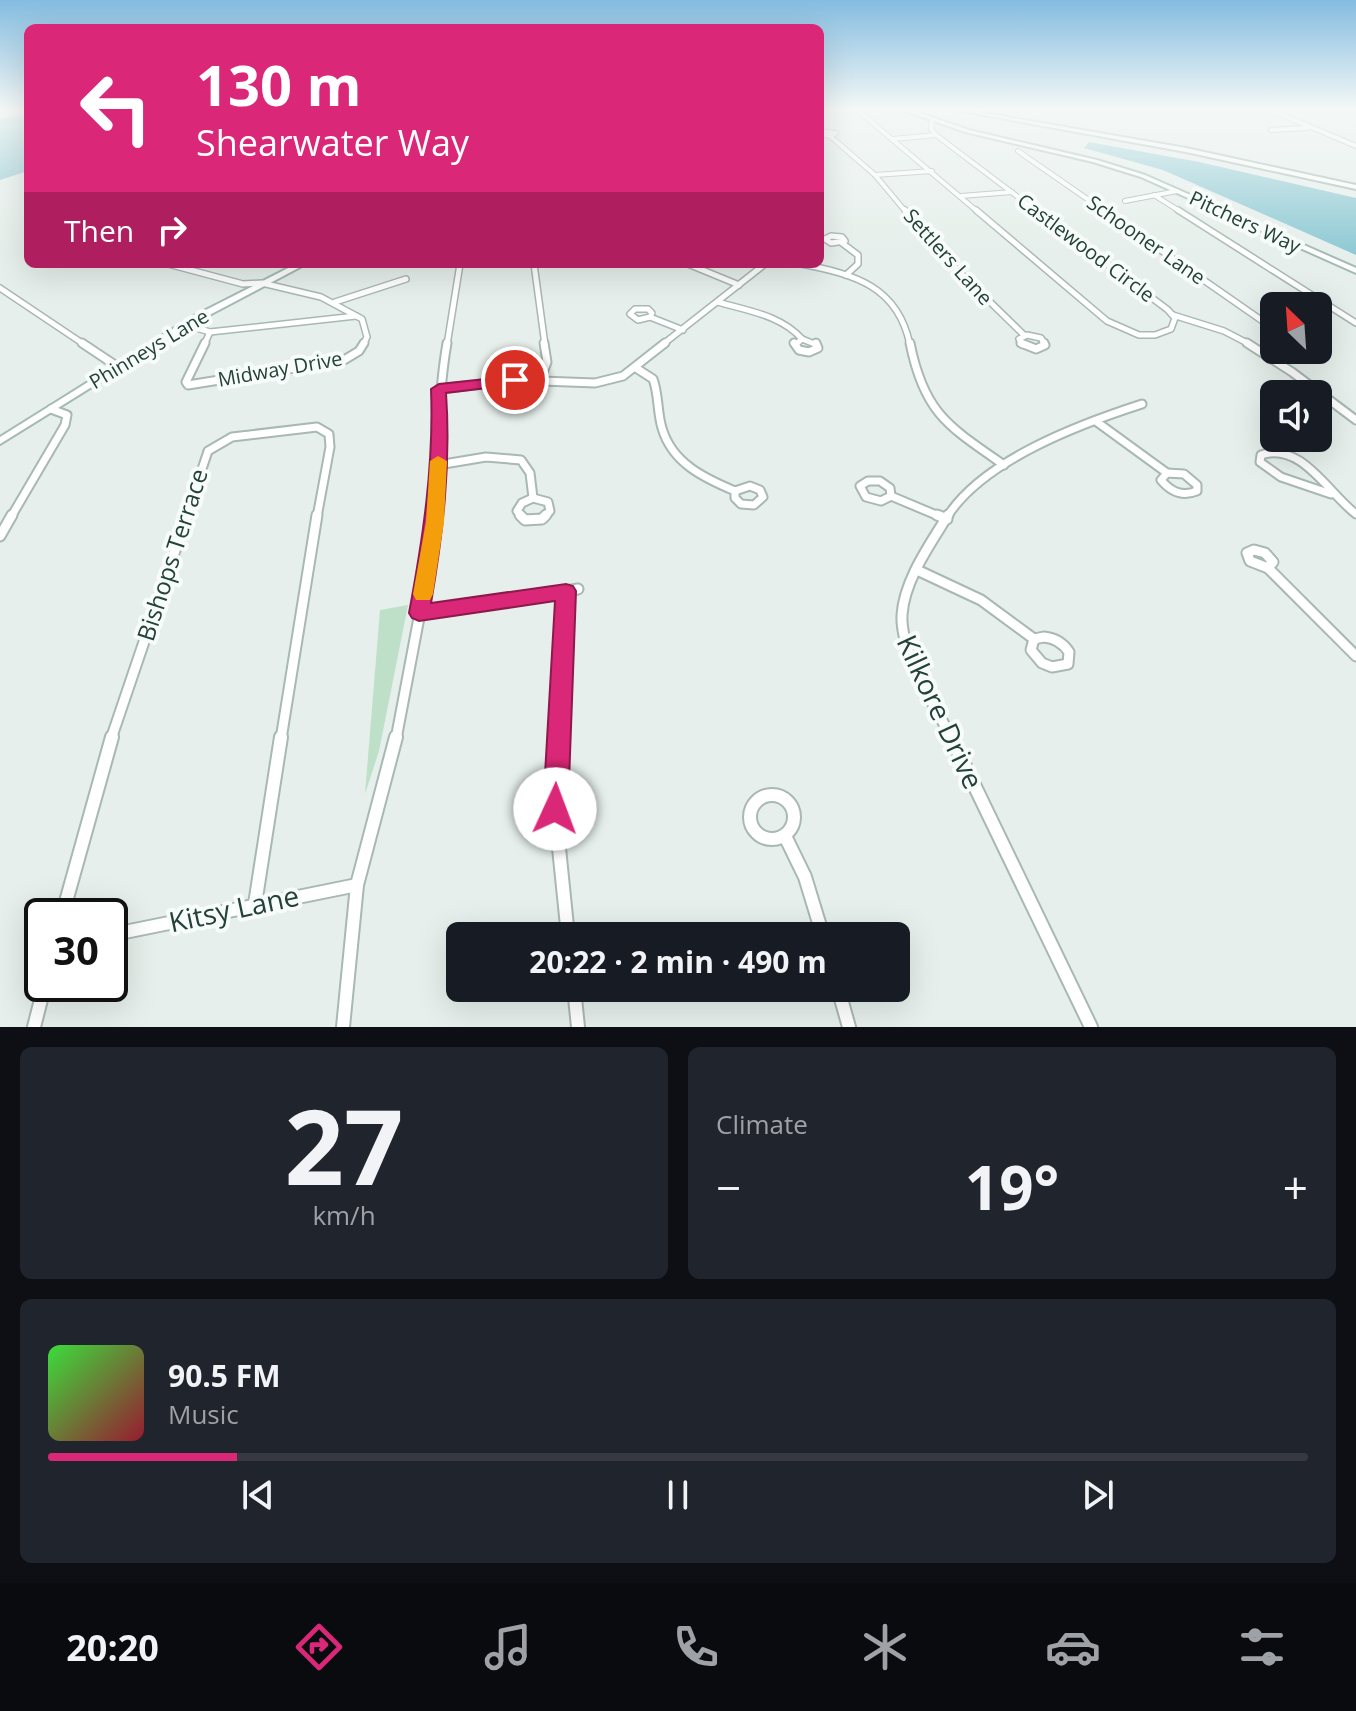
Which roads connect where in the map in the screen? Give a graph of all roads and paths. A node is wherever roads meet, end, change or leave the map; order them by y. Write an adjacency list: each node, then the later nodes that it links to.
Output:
1 (854, 157): 8 (street, Settlers Lane)
2 (915, 157): 7 (street, Castlewood Circle)
3 (965, 157): 11 (street, Castlewood Circle)
4 (1027, 157): 34 (street, Schooner Lane)
5 (1071, 157): 10 (main road, Pitchers Way)
6 (1219, 157): 9 (main road)
7 (932, 171): 8 (street, Settlers Lane); 13 (street, Castlewood Circle)
8 (875, 175): 39 (street, Settlers Lane)
9 (1356, 187)
10 (1177, 191): 12 (street); 23 (main road, Pitchers Way)
11 (1012, 192): 13 (street); 31 (street, Castlewood Circle)
12 (1154, 195): 14 (street); 35 (street)
13 (961, 196): 31 (street, Castlewood Circle)
14 (1125, 201)
15 (842, 243): 24 (street)
16 (183, 268): 26 (street, Midway Drive)
17 (294, 268): 26 (main road, Phinneys Lane)
18 (459, 268): 46 (street)
19 (535, 268): 45 (street)
20 (698, 268): 27 (street)
21 (760, 268): 27 (street)
22 (817, 268): 24 (street)
23 (1356, 271)
24 (846, 275): 53 (street)
25 (406, 279): 29 (street)
26 (262, 283): 29 (street, Midway Drive); 36 (main road, Phinneys Lane)
27 (739, 285): 30 (street)
28 (0, 288): 43 (street)
29 (335, 302): 32 (street, Midway Drive)
30 (718, 302): 37 (street); 40 (street)
31 (1173, 315): 41 (street)
32 (358, 316): 38 (street); 38 (street, Midway Drive)
33 (650, 317): 37 (street)
34 (1260, 319)
35 (1356, 323)
36 (186, 325): 38 (street); 43 (main road, Phinneys Lane)
37 (683, 330): 44 (street)
38 (210, 332)
39 (1024, 335)
40 (802, 339)
41 (1260, 350)
42 (1280, 364): 49 (street)
43 (118, 367): 48 (main road, Phinneys Lane)
44 (636, 368): 45 (street); 55 (street)
45 (540, 381): 46 (street)
46 (439, 389): 52 (street)
47 (1142, 404): 50 (street, Kilkore Drive)
48 (51, 409): 51 (main road, Phinneys Lane); 61 (street)
49 (1356, 420)
50 (1097, 422): 53 (street, Kilkore Drive); 54 (street)
51 (0, 441)
52 (438, 465): 58 (street); 64 (street)
53 (1004, 465): 60 (street, Kilkore Drive)
54 (1167, 473): 54 (street)
55 (735, 491)
56 (1331, 494): 56 (street); 59 (street)
57 (891, 496): 60 (street)
58 (533, 498)
59 (1356, 514)
60 (947, 519): 63 (street, Kilkore Drive)
61 (0, 536)
62 (1268, 568): 66 (street)
63 (917, 570): 65 (street); 81 (street, Kilkore Drive)
64 (419, 613): 68 (street); 71 (street)
65 (1034, 639)
66 (1356, 656)
67 (785, 836): 72 (street)
68 (357, 885): 70 (street, Kitsy Lane); 78 (street)
69 (67, 898): 70 (street, Bishops Terrace)
70 (255, 904): 73 (street, Kitsy Lane)
71 (567, 922)
72 (819, 922)
73 (128, 931)
74 (40, 1002): 77 (street)
75 (575, 1002): 79 (street)
76 (842, 1002): 80 (street)
77 (34, 1027)
78 (343, 1027)
79 (578, 1027)
80 (849, 1027)
81 (1091, 1027)

